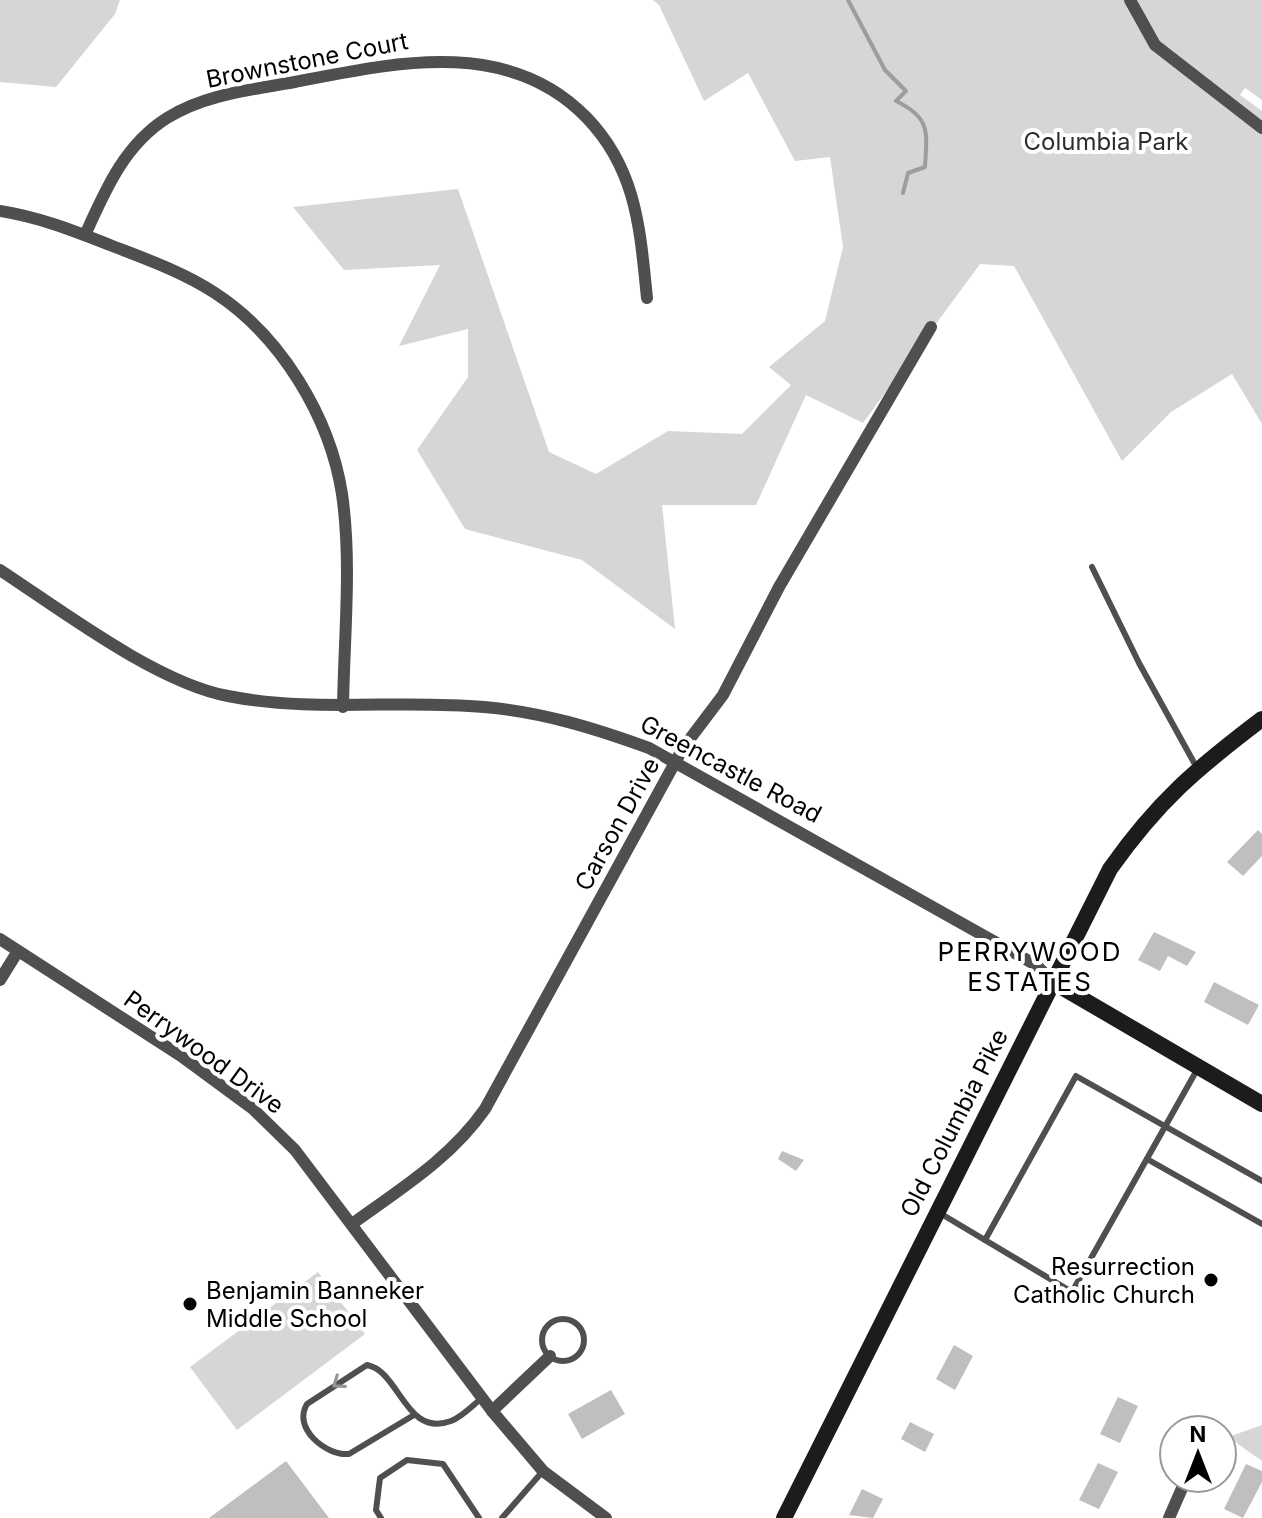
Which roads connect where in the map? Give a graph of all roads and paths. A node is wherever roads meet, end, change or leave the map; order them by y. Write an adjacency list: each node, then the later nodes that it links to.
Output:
1 (1130, 0): 2 (street)
2 (1262, 128)
3 (0, 211): 4 (street)
4 (85, 235): 5 (street, Brownstone Court); 9 (street)
5 (647, 298)
6 (931, 327): 11 (street, Carson Drive)
7 (1092, 567): 12 (lane)
8 (0, 570): 9 (street, Greencastle Road)
9 (343, 707): 11 (street, Greencastle Road)
10 (1262, 719): 12 (main road, Old Columbia Pike)
11 (676, 762): 16 (street, Greencastle Road); 23 (street, Carson Drive)
12 (1197, 768): 16 (main road, Old Columbia Pike)
13 (0, 939): 14 (street, Perrywood Drive)
14 (18, 951): 15 (street); 23 (street, Perrywood Drive)
15 (0, 980)
16 (1053, 982): 17 (main road, Greencastle Road); 22 (main road, Old Columbia Pike)
17 (1198, 1068): 18 (main road, Greencastle Road); 19 (lane)
18 (1262, 1104)
19 (1165, 1127): 20 (lane); 21 (lane); 25 (lane)
20 (1147, 1159): 24 (lane); 25 (lane)
21 (1262, 1181)
22 (937, 1211): 25 (lane); 32 (main road, Old Columbia Pike)
23 (352, 1224): 27 (street, Perrywood Drive)
24 (1262, 1224)
25 (985, 1240)
26 (550, 1356): 26 (lane); 28 (street)
27 (482, 1398): 28 (street, Perrywood Drive); 29 (lane)
28 (492, 1411): 30 (street, Perrywood Drive)
29 (414, 1415): 29 (lane, one-way to 29)
30 (543, 1471): 35 (lane); 36 (street, Perrywood Drive)
31 (1180, 1494): 37 (street)
32 (783, 1514)
33 (381, 1518): 34 (lane)
34 (479, 1518)
35 (502, 1518)
36 (606, 1518)
37 (1169, 1518)

